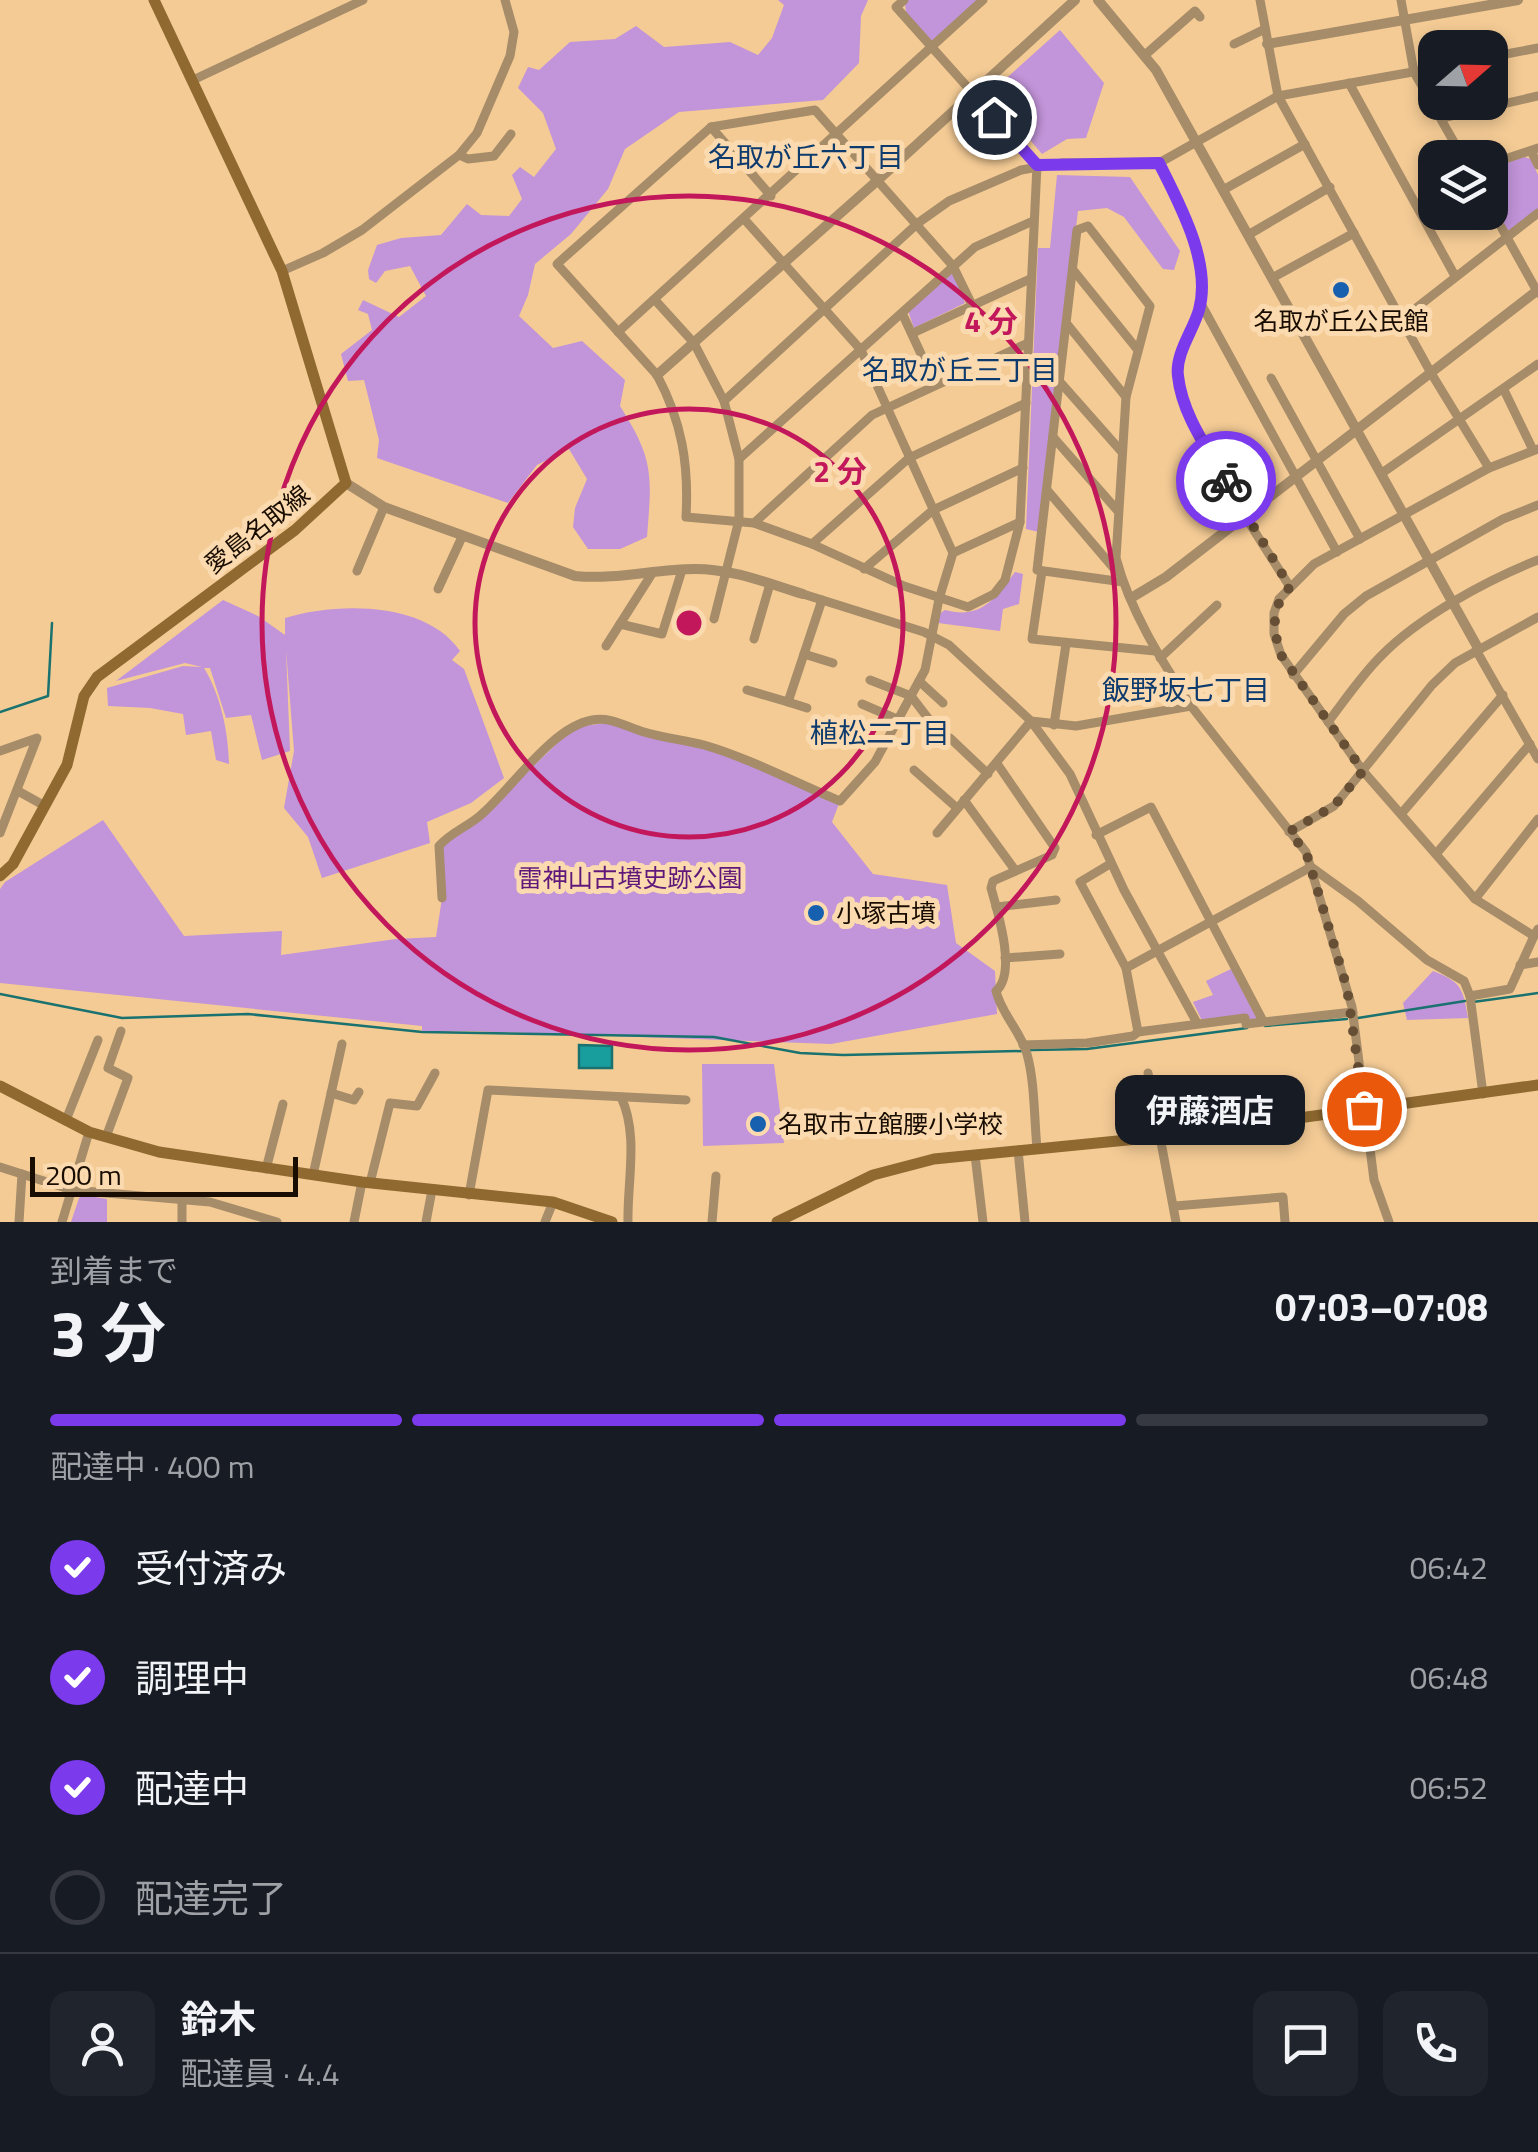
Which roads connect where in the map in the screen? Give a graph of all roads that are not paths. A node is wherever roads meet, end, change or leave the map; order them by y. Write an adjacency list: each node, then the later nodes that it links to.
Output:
1 (154, 0): 24 (main road, 愛島名取線)
2 (363, 0): 24 (street)
3 (505, 0): 36 (street)
4 (904, 0): 17 (street)
5 (984, 0): 17 (street)
6 (1075, 0): 26 (street)
7 (1098, 0): 20 (street)
8 (1260, 0): 14 (street)
9 (1402, 0): 13 (street)
10 (1518, 0): 11 (street)
11 (1500, 2): 13 (street)
12 (1200, 17): 20 (street)
13 (1405, 20): 16 (street); 22 (street)
14 (1264, 29): 15 (street); 16 (street)
15 (1234, 44)
16 (1267, 44): 27 (street)
17 (932, 47): 26 (street); 32 (street)
18 (1538, 48): 19 (street)
19 (1508, 54)
20 (1145, 56): 33 (street)
21 (1418, 71): 22 (street)
22 (1414, 72): 23 (street); 25 (street)
23 (1418, 79)
24 (194, 80): 55 (main road, 愛島名取線)
25 (1349, 83): 27 (street); 57 (street)
26 (972, 93): 39 (street); 41 (street)
27 (1278, 96): 33 (street); 34 (street)
28 (1538, 96): 29 (street)
29 (1508, 103)
30 (711, 127): 32 (street); 44 (street); 68 (street)
31 (511, 134): 36 (street)
32 (837, 136): 41 (street); 44 (street)
33 (1196, 143): 38 (street); 43 (street)
34 (1305, 144): 42 (street); 43 (street)
35 (1534, 150): 37 (street); 40 (street)
36 (459, 155): 55 (street)
37 (1508, 158)
38 (1159, 163): 39 (street); 62 (street)
39 (1037, 165): 47 (street); 48 (street)
40 (1538, 165)
41 (878, 180): 48 (street); 53 (street)
42 (1330, 188): 50 (street); 51 (street)
43 (1223, 190): 51 (street)
44 (771, 196): 46 (street)
45 (1538, 213): 52 (street)
46 (745, 220): 53 (street); 61 (street)
47 (1033, 221): 54 (street); 59 (street)
48 (918, 223): 54 (street); 64 (street)
49 (1502, 230): 52 (street)
50 (1354, 233): 58 (street); 66 (street)
51 (1248, 234): 58 (street)
52 (1506, 238): 57 (street); 60 (street)
53 (784, 262): 64 (street); 70 (street)
54 (953, 266): 63 (street); 65 (street)
55 (282, 271): 97 (main road, 愛島名取線)
56 (1074, 271): 67 (street); 72 (street); 72 (street)
57 (1455, 276): 66 (street)
58 (1272, 278): 86 (street)
59 (1030, 279): 63 (street); 71 (street)
60 (1538, 291): 75 (street)
61 (655, 300): 68 (street); 70 (street)
62 (1200, 302): 96 (street); 104 (street)
63 (972, 307): 69 (street)
64 (824, 310): 73 (street); 82 (street)
65 (902, 313): 69 (street); 73 (street)
66 (1402, 319): 75 (street)
67 (1067, 324): 78 (street); 81 (street)
68 (618, 332): 76 (street)
69 (914, 333): 79 (street)
70 (694, 343): 76 (street); 82 (street)
71 (1028, 343): 79 (street); 83 (street)
72 (1137, 349): 81 (street)
73 (861, 350): 84 (street); 91 (street)
74 (1538, 364): 80 (street)
75 (1431, 374): 85 (street); 86 (street)
76 (656, 375): 105 (street)
77 (1271, 378): 92 (street)
78 (1060, 382): 87 (street); 89 (street)
79 (935, 384): 84 (street)
80 (1504, 390): 85 (street); 88 (street)
81 (1126, 397): 89 (street)
82 (724, 401): 91 (street)
83 (1026, 403): 90 (street); 93 (street)
84 (888, 407): 90 (street); 107 (street)
85 (1459, 420): 94 (street); 95 (street)
86 (1356, 430): 92 (street); 95 (street)
87 (1053, 437): 98 (street); 102 (street)
88 (1536, 450): 94 (street)
89 (1122, 451): 102 (street)
90 (909, 458): 101 (street); 110 (street)
91 (739, 459): 105 (street)
92 (1316, 462): 96 (street); 109 (street)
93 (1023, 468): 101 (street); 106 (street)
94 (1489, 468): 103 (street)
95 (1382, 473): 103 (street)
96 (1295, 478): 104 (street); 111 (street)
97 (346, 484): 100 (street); 167 (main road, 愛島名取線)
98 (1047, 490): 120 (street); 122 (street)
99 (1538, 505): 113 (street)
100 (384, 506): 108 (street); 118 (street)
101 (934, 510): 112 (street); 116 (street)
102 (1117, 511): 122 (street)
103 (1405, 514): 109 (street); 113 (street)
104 (1245, 515): 124 (street); 127 (street)
105 (739, 520): 107 (street); 119 (street)
106 (1020, 522): 112 (street); 128 (street)
107 (754, 523): 110 (street)
108 (462, 536): 121 (street); 125 (street)
109 (1360, 540): 111 (street)
110 (812, 544): 116 (street)
111 (1337, 552): 124 (street)
112 (953, 553): 128 (street)
113 (1430, 560): 130 (street); 143 (street)
114 (1538, 560): 130 (street)
115 (1023, 568): 120 (street)
116 (864, 569): 128 (street)
117 (682, 570): 119 (street); 121 (street); 134 (street)
118 (357, 571)
119 (727, 571): 123 (street); 133 (street)
120 (1039, 571): 122 (street); 137 (street)
121 (654, 572): 134 (street)
122 (1122, 579): 127 (street)
123 (770, 584): 126 (street); 136 (street)
124 (1290, 587): 143 (street)
125 (438, 589)
126 (803, 594): 129 (street)
127 (1131, 598): 141 (street)
128 (939, 599): 135 (street)
129 (822, 600): 135 (street); 140 (street)
130 (1454, 604): 139 (street); 156 (street)
131 (1217, 605): 141 (street)
132 (1538, 617): 139 (street)
133 (714, 619)
134 (620, 624): 138 (street)
135 (931, 636): 145 (street); 155 (street)
136 (754, 639)
137 (1066, 644): 141 (street); 157 (street)
138 (606, 646)
139 (1477, 649): 148 (street); 163 (street)
140 (804, 654): 142 (street); 149 (street)
141 (1157, 655): 152 (street)
142 (834, 663)
143 (1294, 675): 156 (street)
144 (870, 680): 147 (street)
145 (919, 681): 147 (street); 150 (street)
146 (747, 690): 149 (street)
147 (911, 696): 154 (street); 164 (street)
148 (1503, 696): 158 (street); 168 (street)
149 (788, 702): 153 (street)
150 (943, 703)
151 (862, 704): 154 (street)
152 (1191, 706): 157 (street); 170 (street)
153 (807, 708)
154 (899, 720): 179 (street)
155 (1031, 720): 157 (street); 161 (street); 173 (street)
156 (1328, 722): 163 (street)
157 (1054, 725)
158 (1530, 744): 160 (street); 174 (street)
159 (0, 751): 165 (street)
160 (1538, 759)
161 (998, 764): 164 (street); 177 (street)
162 (914, 770): 166 (street)
163 (1363, 771): 168 (street); 170 (street)
164 (988, 774): 166 (street)
165 (18, 792): 167 (street); 171 (street)
166 (961, 804): 172 (street); 177 (street)
167 (45, 806): 178 (main road, 愛島名取線)
168 (1400, 814): 174 (street)
169 (1538, 818): 180 (street)
170 (1289, 832): 176 (street)
171 (0, 833)
172 (938, 833)
173 (1096, 836): 175 (street); 183 (street)
174 (1436, 854): 180 (street)
175 (1110, 864): 185 (street); 190 (street)
176 (1311, 866): 183 (street); 191 (street); 192 (street)
177 (1015, 870): 182 (street)
178 (0, 876)
179 (442, 898)
180 (1476, 899): 184 (street)
181 (1056, 900): 182 (street)
182 (996, 907): 187 (street)
183 (1211, 919): 185 (street); 193 (street)
184 (1536, 932): 189 (street)
185 (1158, 950): 190 (street); 194 (street)
186 (1060, 954): 187 (street)
187 (1005, 958): 199 (street)
188 (1538, 962): 189 (street)
189 (1520, 965): 191 (street)
190 (1126, 968): 196 (street)
191 (1470, 996): 206 (street)
192 (1353, 1012): 193 (street); 210 (street)
193 (1263, 1022): 194 (street)
194 (1197, 1023): 196 (street)
195 (121, 1031): 213 (street)
196 (1138, 1032): 199 (street)
197 (98, 1040): 211 (street)
198 (342, 1044): 204 (street)
199 (1025, 1049): 215 (street)
200 (434, 1073): 223 (street)
201 (1148, 1073): 214 (street)
202 (1538, 1085): 206 (main road)
203 (0, 1086): 211 (main road)
204 (332, 1092): 205 (street); 221 (street)
205 (359, 1092)
206 (1482, 1094): 210 (main road)
207 (621, 1097): 208 (street); 226 (street); 239 (street)
208 (686, 1100)
209 (283, 1104): 219 (street)
210 (1364, 1109): 214 (main road); 246 (street)
211 (66, 1120): 212 (main road)
212 (89, 1132): 213 (main road); 224 (street)
213 (106, 1137): 219 (main road)
214 (1160, 1137): 215 (main road); 229 (street)
215 (1037, 1148): 216 (main road)
216 (1018, 1150): 217 (main road); 243 (street)
217 (975, 1155): 241 (main road); 242 (street)
218 (0, 1167): 220 (street)
219 (266, 1169): 221 (main road)
220 (22, 1174): 224 (street); 231 (street)
221 (313, 1175): 223 (main road)
222 (716, 1176): 240 (street)
223 (366, 1182): 225 (main road); 235 (street)
224 (72, 1190): 227 (street); 232 (street)
225 (432, 1190): 226 (main road); 236 (street)
226 (469, 1195): 228 (main road)
227 (182, 1200): 230 (street); 233 (street)
228 (553, 1202): 237 (street); 238 (main road)
229 (1175, 1206): 244 (street); 245 (street)
230 (239, 1216): 234 (street)
231 (19, 1222)
232 (62, 1222)
233 (182, 1222)
234 (277, 1222)
235 (354, 1222)
236 (426, 1222)
237 (544, 1222)
238 (612, 1222)
239 (628, 1222)
240 (712, 1222)
241 (777, 1222)
242 (983, 1222)
243 (1026, 1222)
244 (1176, 1222)
245 (1285, 1222)
246 (1389, 1222)

